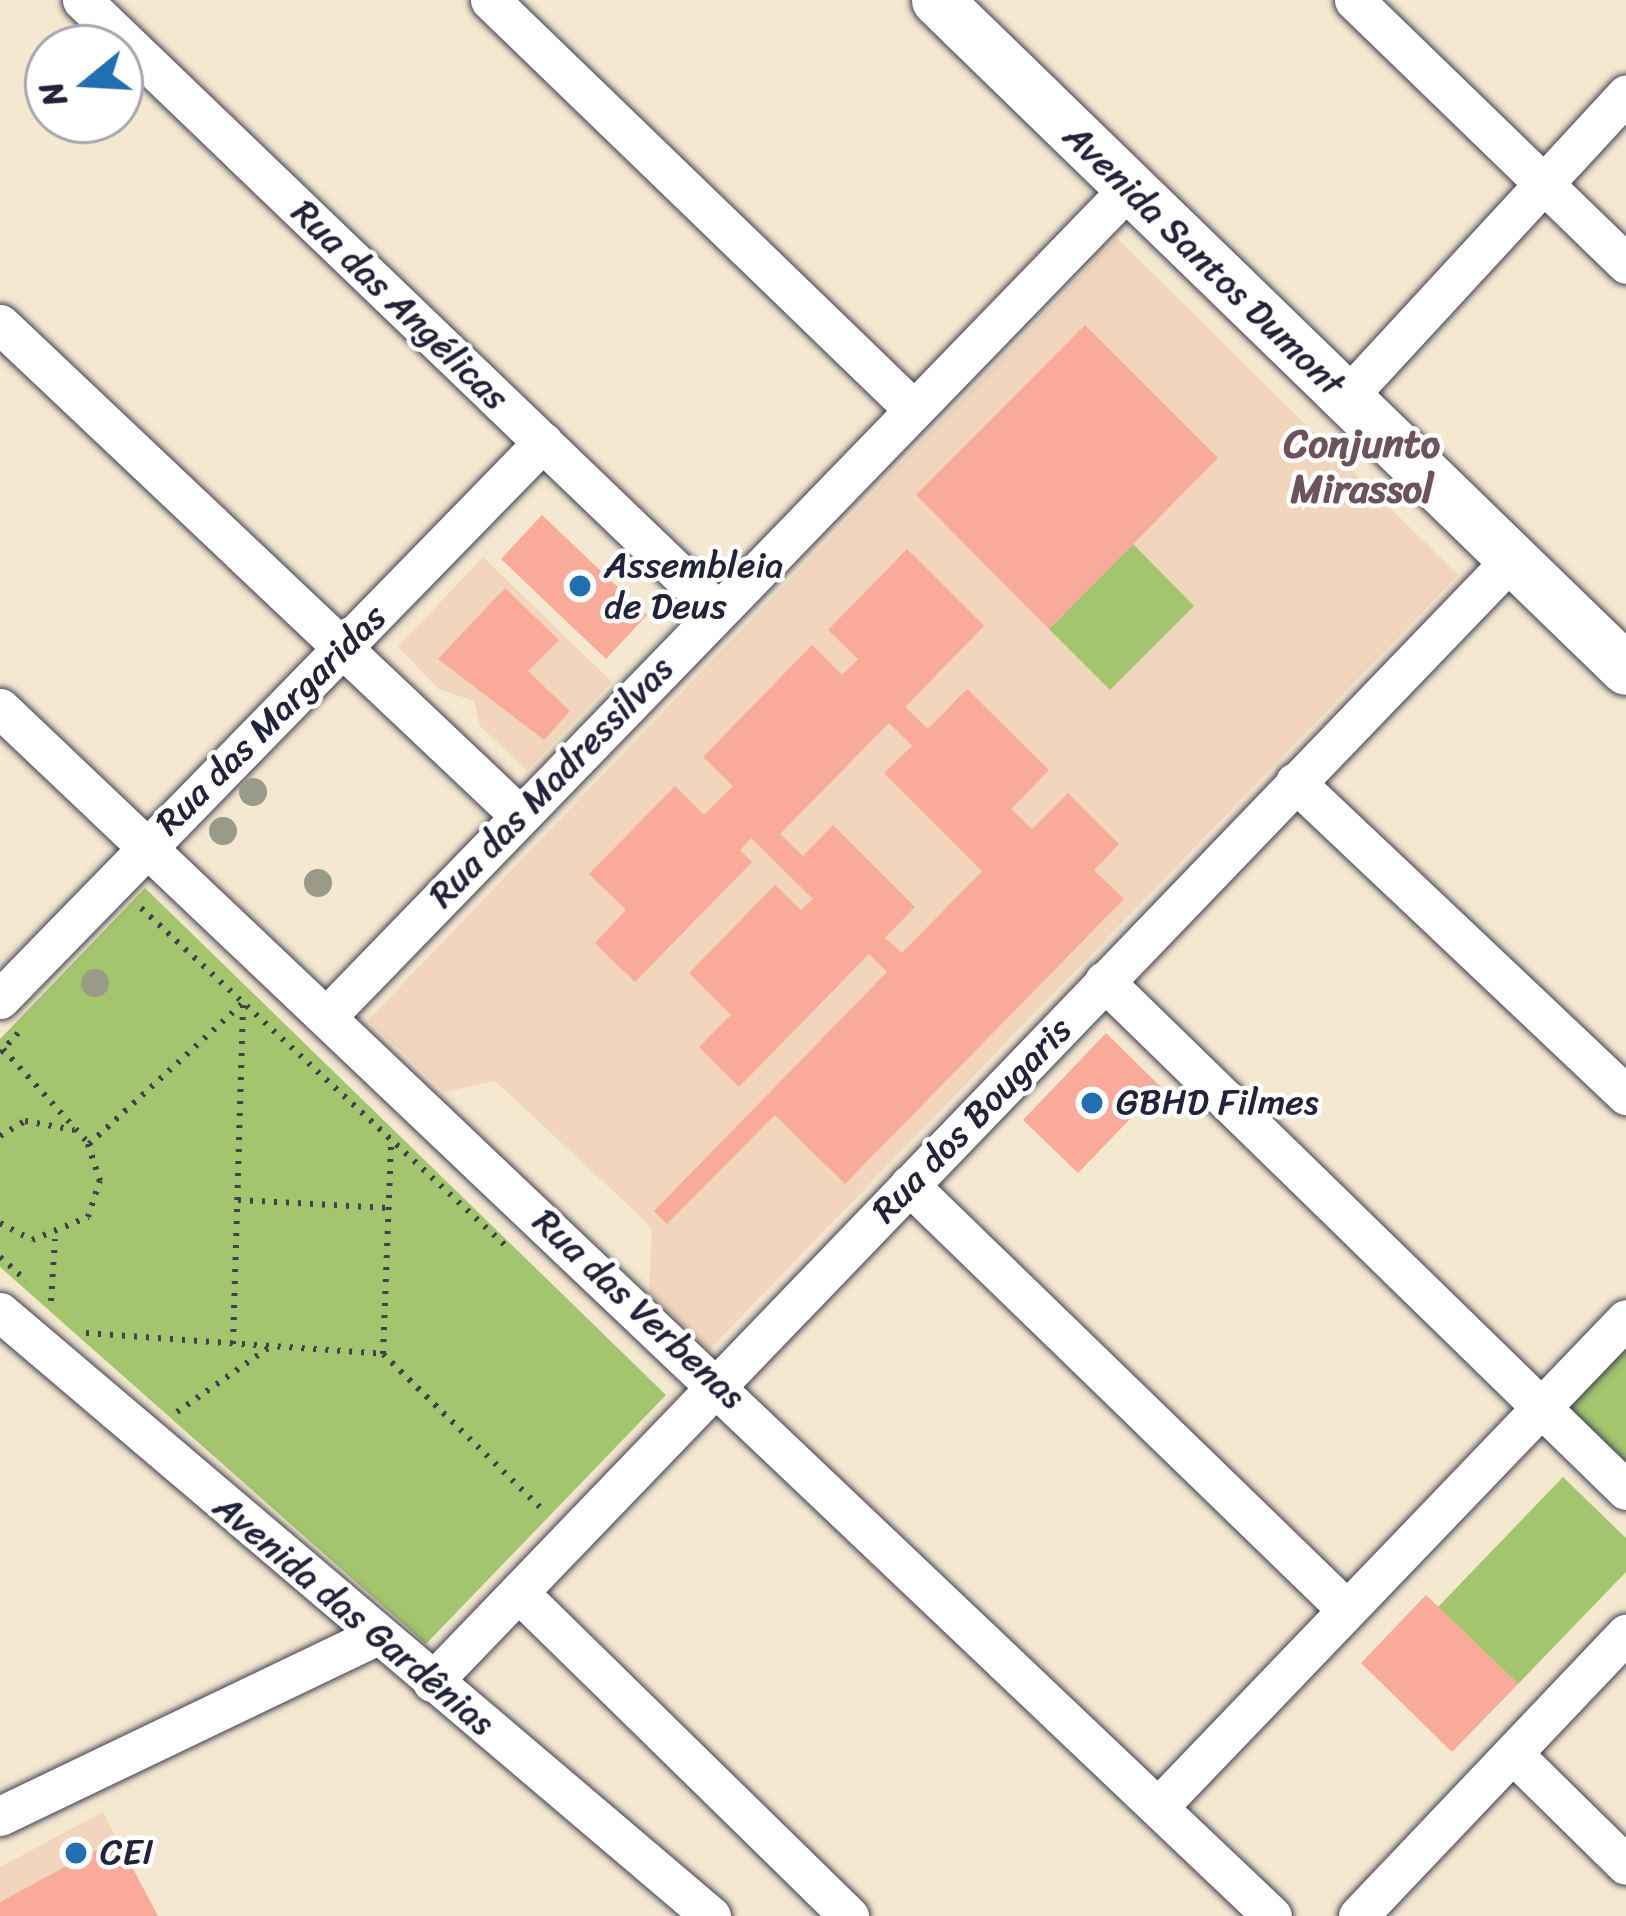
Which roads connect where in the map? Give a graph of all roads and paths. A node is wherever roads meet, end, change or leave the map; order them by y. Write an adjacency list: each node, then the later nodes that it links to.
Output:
1 (82, 0): 12 (street, Rua das Angélicas)
2 (490, 0): 11 (street)
3 (937, 0): 7 (main road, Avenida Santos Dumont)
4 (1354, 0): 6 (street)
5 (1626, 95): 6 (street)
6 (1543, 182): 8 (street); 10 (street)
7 (1129, 188): 10 (main road, Avenida Santos Dumont); 11 (street, Rua das Madressilvas)
8 (1626, 264)
9 (0, 324): 15 (street)
10 (1346, 398): 13 (main road, Avenida Santos Dumont)
11 (910, 406): 14 (street, Rua das Madressilvas)
12 (543, 442): 14 (street, Rua das Angélicas); 15 (street, Rua das Margaridas)
13 (1513, 558): 16 (main road, Avenida Santos Dumont); 18 (street, Rua dos Bougaris)
14 (718, 611): 19 (street, Rua das Madressilvas)
15 (343, 651): 19 (street); 20 (street, Rua das Margaridas)
16 (1626, 669)
17 (0, 708): 20 (street, Rua das Verbenas)
18 (1295, 782): 22 (street, Rua dos Bougaris); 27 (street)
19 (517, 813): 25 (street, Rua das Madressilvas)
20 (143, 846): 24 (street, Rua das Margaridas); 25 (street, Rua das Verbenas)
21 (122, 920): 23 (path)
22 (1104, 981): 31 (street, Rua dos Bougaris); 45 (street)
23 (243, 1003): 29 (path); 30 (path); 32 (path)
24 (16, 1008): 26 (path)
25 (327, 1016): 44 (street, Rua das Verbenas)
26 (2, 1051): 30 (path)
27 (1626, 1095)
28 (0, 1136): 30 (path)
29 (391, 1140): 33 (path); 36 (path)
30 (89, 1144): 35 (path)
31 (909, 1185): 44 (street, Rua dos Bougaris); 52 (street)
32 (238, 1200): 33 (path); 41 (path)
33 (388, 1208): 43 (path)
34 (0, 1223): 35 (path)
35 (56, 1238): 37 (path)
36 (509, 1250)
37 (51, 1301)
38 (0, 1312): 54 (street, Avenida das Gardênias)
39 (1626, 1319): 45 (street)
40 (86, 1333): 41 (path)
41 (233, 1344): 42 (path)
42 (271, 1346): 43 (path); 46 (path)
43 (383, 1354): 49 (path)
44 (722, 1387): 51 (street, Rua dos Bougaris); 57 (street, Rua das Verbenas)
45 (1542, 1406): 47 (street); 52 (street)
46 (177, 1412)
47 (1626, 1490)
48 (559, 1497): 49 (path)
49 (544, 1512): 50 (path)
50 (528, 1529)
51 (519, 1593): 55 (street, Rua dos Bougaris); 61 (street)
52 (1344, 1607): 57 (street)
53 (1626, 1634): 56 (street)
54 (377, 1635): 55 (street, Avenida das Gardênias); 58 (street)
55 (432, 1682): 60 (street, Avenida das Gardênias)
56 (1513, 1754): 59 (street); 63 (street)
57 (1160, 1805): 62 (street, Rua das Verbenas)
58 (0, 1816)
59 (1626, 1865)
60 (711, 1916)
61 (849, 1916)
62 (1272, 1916)
63 (1358, 1916)

